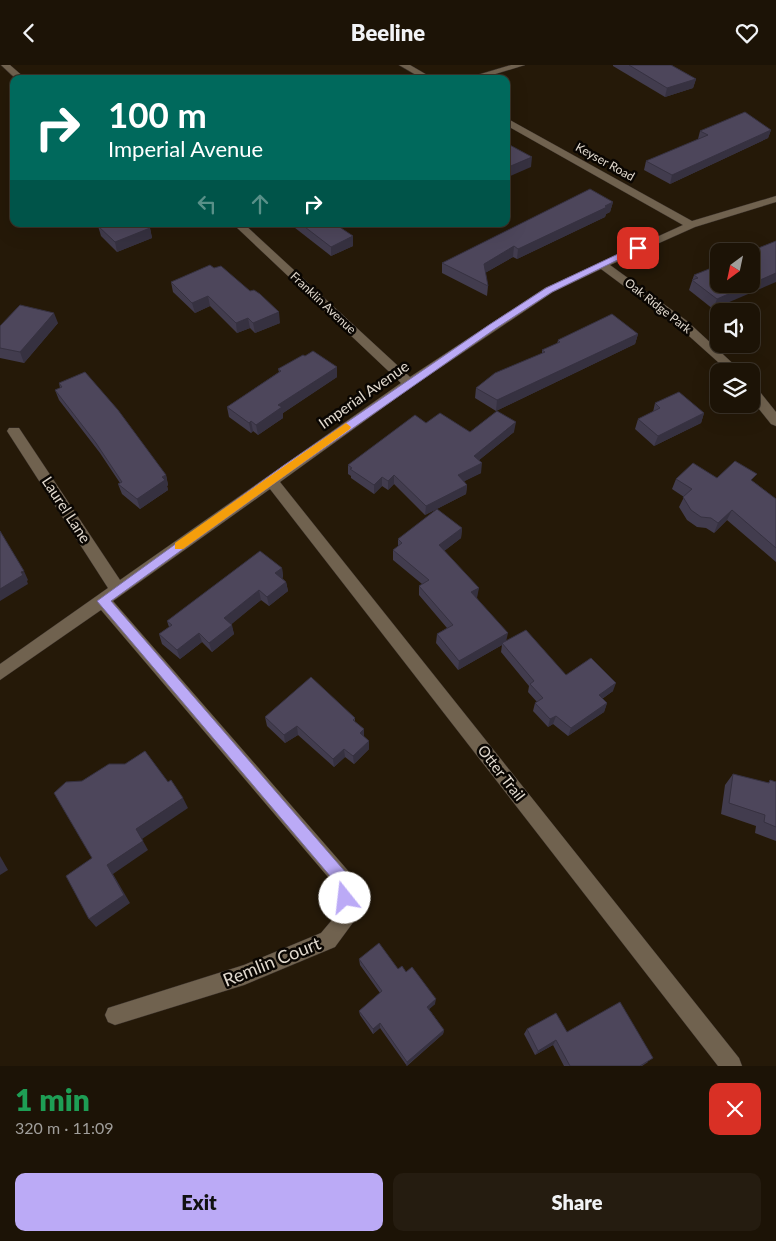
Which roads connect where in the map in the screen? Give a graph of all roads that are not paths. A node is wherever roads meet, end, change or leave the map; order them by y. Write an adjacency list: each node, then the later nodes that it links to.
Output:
1 (5, 65): 4 (street)
2 (403, 65): 5 (street)
3 (521, 65): 6 (street)
4 (17, 75)
5 (422, 75)
6 (483, 75)
7 (510, 123): 9 (street, Keyser Road)
8 (776, 199): 9 (street, Imperial Avenue)
9 (691, 225): 11 (street, Imperial Avenue)
10 (241, 227): 13 (street, Franklin Avenue)
11 (602, 263): 12 (street, Oak Ridge Park); 13 (street, Imperial Avenue)
12 (726, 363)
13 (409, 383): 17 (street, Imperial Avenue)
14 (760, 401): 15 (street)
15 (776, 421)
16 (14, 431): 18 (street, Laurel Lane)
17 (271, 480): 18 (street, Imperial Avenue); 22 (street, Otter Trail)
18 (118, 590): 19 (street, Imperial Avenue)
19 (103, 601): 20 (street, Imperial Avenue); 21 (street, Remlin Court)
20 (0, 673)
21 (115, 1015)
22 (731, 1066)

